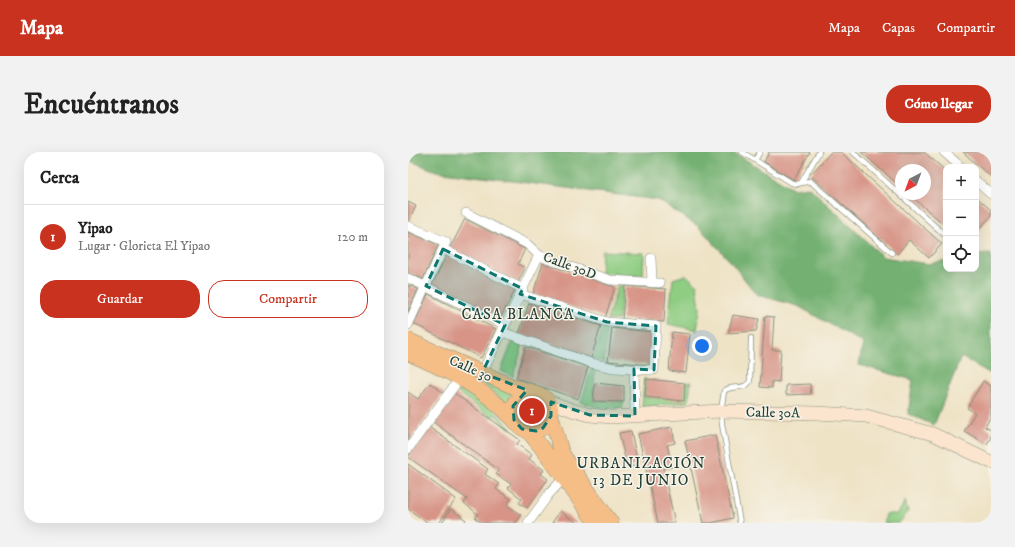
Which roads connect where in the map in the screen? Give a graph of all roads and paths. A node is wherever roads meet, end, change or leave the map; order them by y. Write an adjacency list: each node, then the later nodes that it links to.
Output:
1 (742, 152): 6 (lane)
2 (760, 152): 6 (lane)
3 (819, 152): 8 (lane)
4 (853, 152): 13 (lane)
5 (950, 154): 7 (street)
6 (755, 160): 8 (lane)
7 (958, 164)
8 (801, 183): 15 (lane)
9 (979, 184): 10 (street)
10 (991, 194)
11 (466, 213): 16 (street, Calle 30D)
12 (408, 226): 14 (street)
13 (943, 233)
14 (444, 246): 19 (street); 20 (street)
15 (892, 254)
16 (539, 255): 17 (street, Calle 30D); 20 (street)
17 (651, 258)
18 (408, 278): 19 (street)
19 (426, 286): 21 (street); 22 (street)
20 (522, 291): 22 (street); 26 (street)
21 (408, 325)
22 (503, 329): 26 (street); 27 (street)
23 (751, 338): 31 (lane)
24 (408, 340): 27 (main road, Calle 30)
25 (408, 353): 28 (main road, Calle 30)
26 (634, 369): 33 (street)
27 (482, 373): 29 (main road, Calle 30)
28 (460, 378): 34 (main road, Calle 30); 36 (street)
29 (536, 393): 30 (main road); 34 (main road)
30 (548, 401): 32 (main road); 33 (street, Calle 30A)
31 (721, 411): 33 (street, Calle 30A); 37 (street, Calle 30A); 42 (lane)
32 (551, 416): 35 (main road); 41 (main road)
33 (635, 416)
34 (514, 420): 35 (main road)
35 (528, 431): 38 (main road)
36 (408, 449)
37 (991, 462)
38 (563, 479): 39 (street); 40 (main road)
39 (528, 523)
40 (596, 523)
41 (611, 523)
42 (740, 523)

